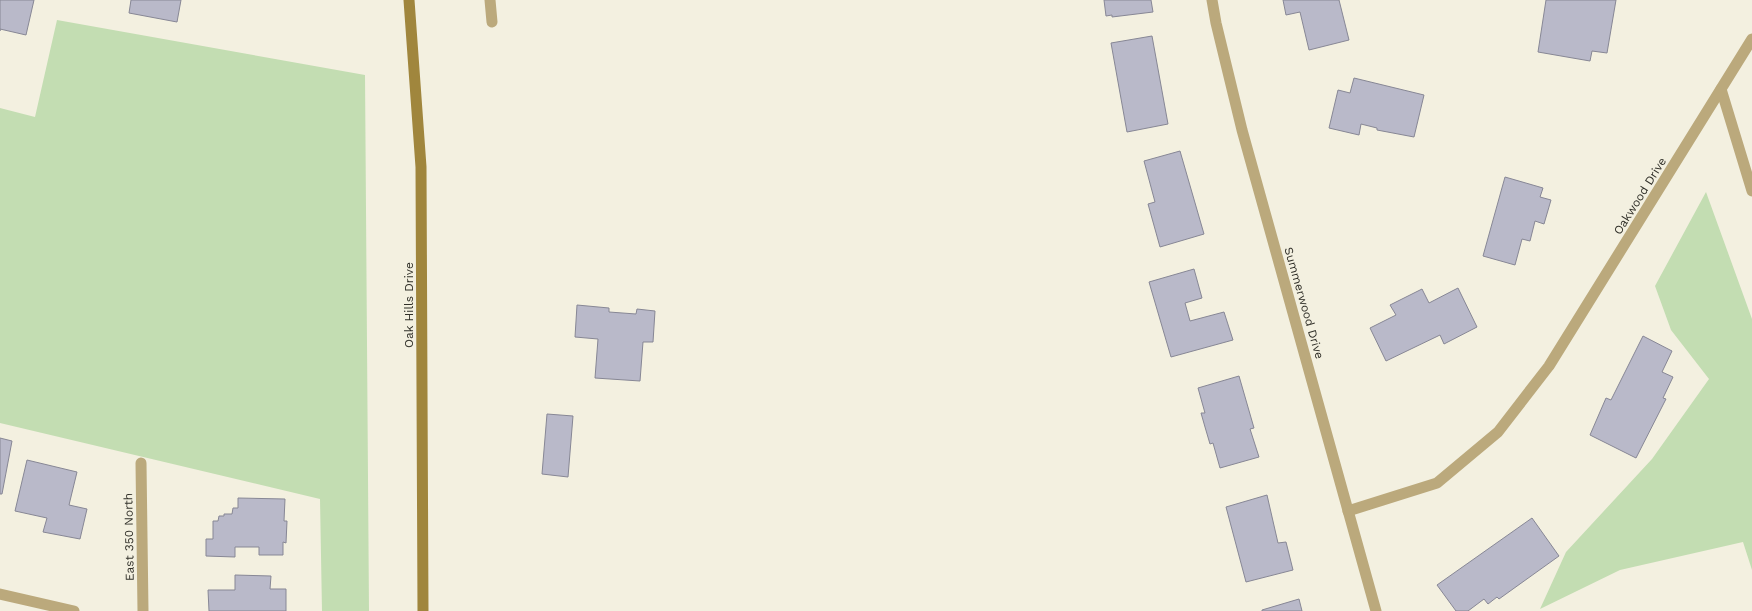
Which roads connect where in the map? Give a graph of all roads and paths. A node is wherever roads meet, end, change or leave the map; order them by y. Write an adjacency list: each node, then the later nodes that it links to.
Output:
1 (409, 0): 13 (main road, Oak Hills Drive)
2 (490, 0): 4 (street)
3 (1212, 0): 9 (street, Summerwood Drive)
4 (492, 22)
5 (1752, 39): 6 (street, Oakwood Drive)
6 (1721, 89): 7 (street); 9 (street, Oakwood Drive)
7 (1752, 192)
8 (141, 463): 12 (street, East 350 North)
9 (1348, 511): 14 (street, Summerwood Drive)
10 (0, 594): 11 (street)
11 (74, 611)
12 (143, 611)
13 (423, 611)
14 (1376, 611)

